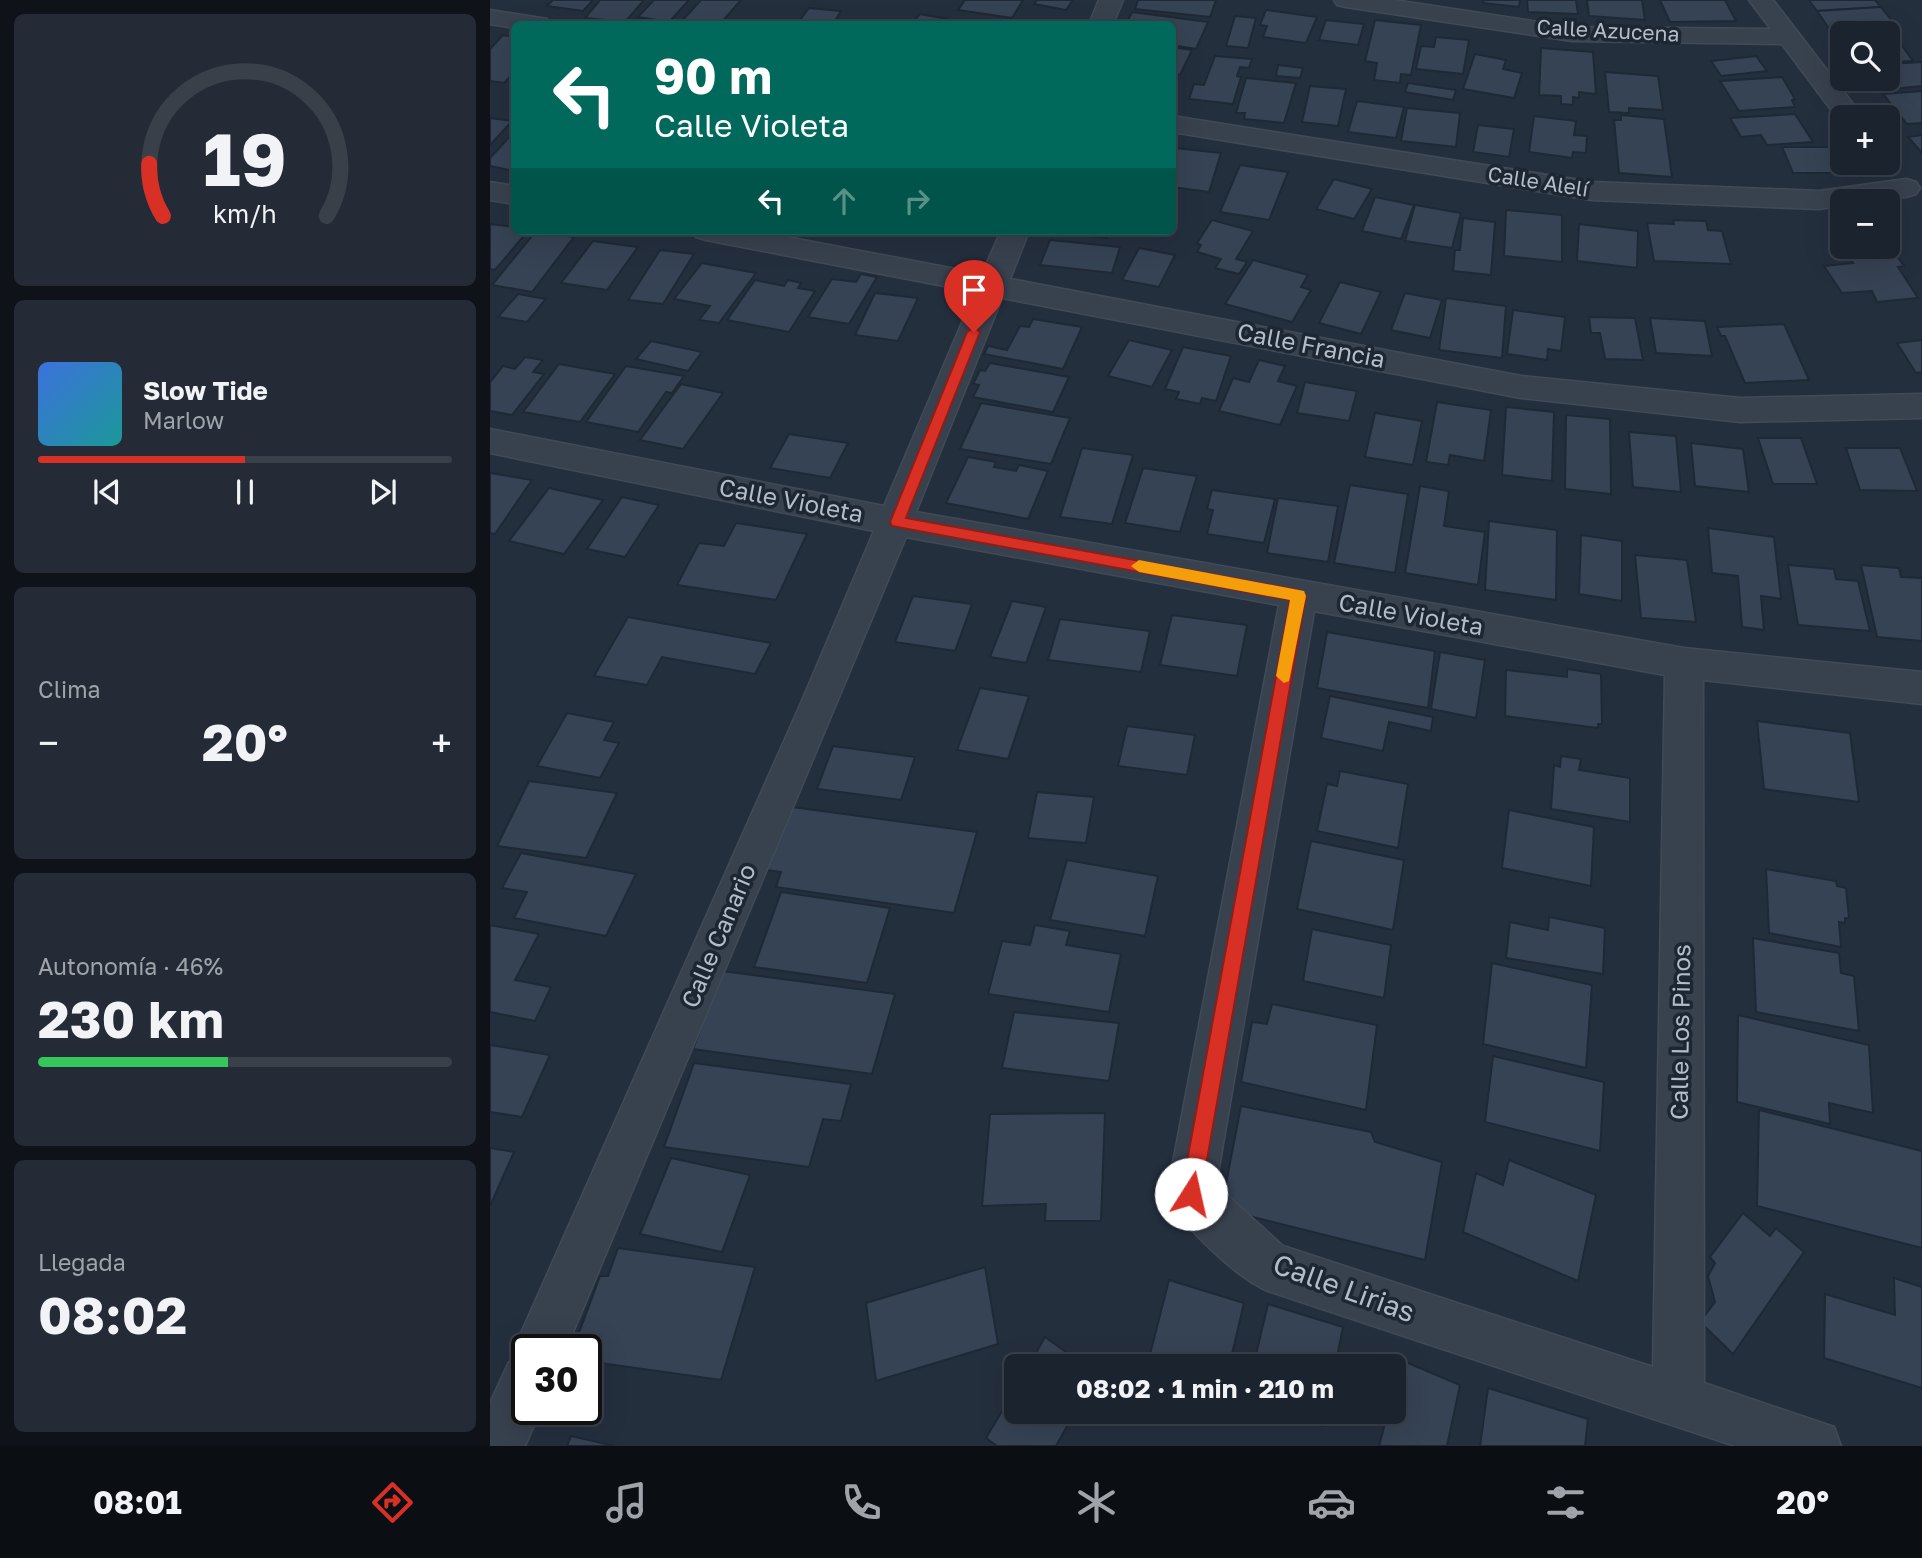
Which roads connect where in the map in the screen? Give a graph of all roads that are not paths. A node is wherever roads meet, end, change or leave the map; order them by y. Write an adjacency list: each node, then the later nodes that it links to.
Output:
1 (1111, 0): 6 (street)
2 (1346, 0): 7 (street, Calle Azucena)
3 (1761, 0): 7 (street)
4 (490, 17): 5 (street)
5 (517, 21)
6 (1102, 21)
7 (1788, 37): 8 (street)
8 (1841, 105)
9 (1176, 125): 13 (street, Calle Alelí)
10 (1895, 175): 13 (street)
11 (490, 191): 12 (street)
12 (511, 194)
13 (1914, 199)
14 (728, 235): 16 (street, Calle Francia)
15 (1013, 235): 16 (street, Calle Canario)
16 (993, 284): 17 (street, Calle Francia); 19 (street, Calle Canario)
17 (1922, 406)
18 (490, 441): 19 (street, Calle Violeta)
19 (897, 522): 20 (street, Calle Violeta); 23 (street, Calle Canario)
20 (1298, 596): 21 (street, Calle Violeta); 24 (street, Calle Lirias)
21 (1684, 663): 22 (street, Calle Violeta); 24 (street, Calle Los Pinos)
22 (1922, 688)
23 (546, 1334)
24 (1678, 1402): 27 (street, Calle Lirias)
25 (511, 1416): 26 (street)
26 (498, 1446)
27 (1815, 1446)

